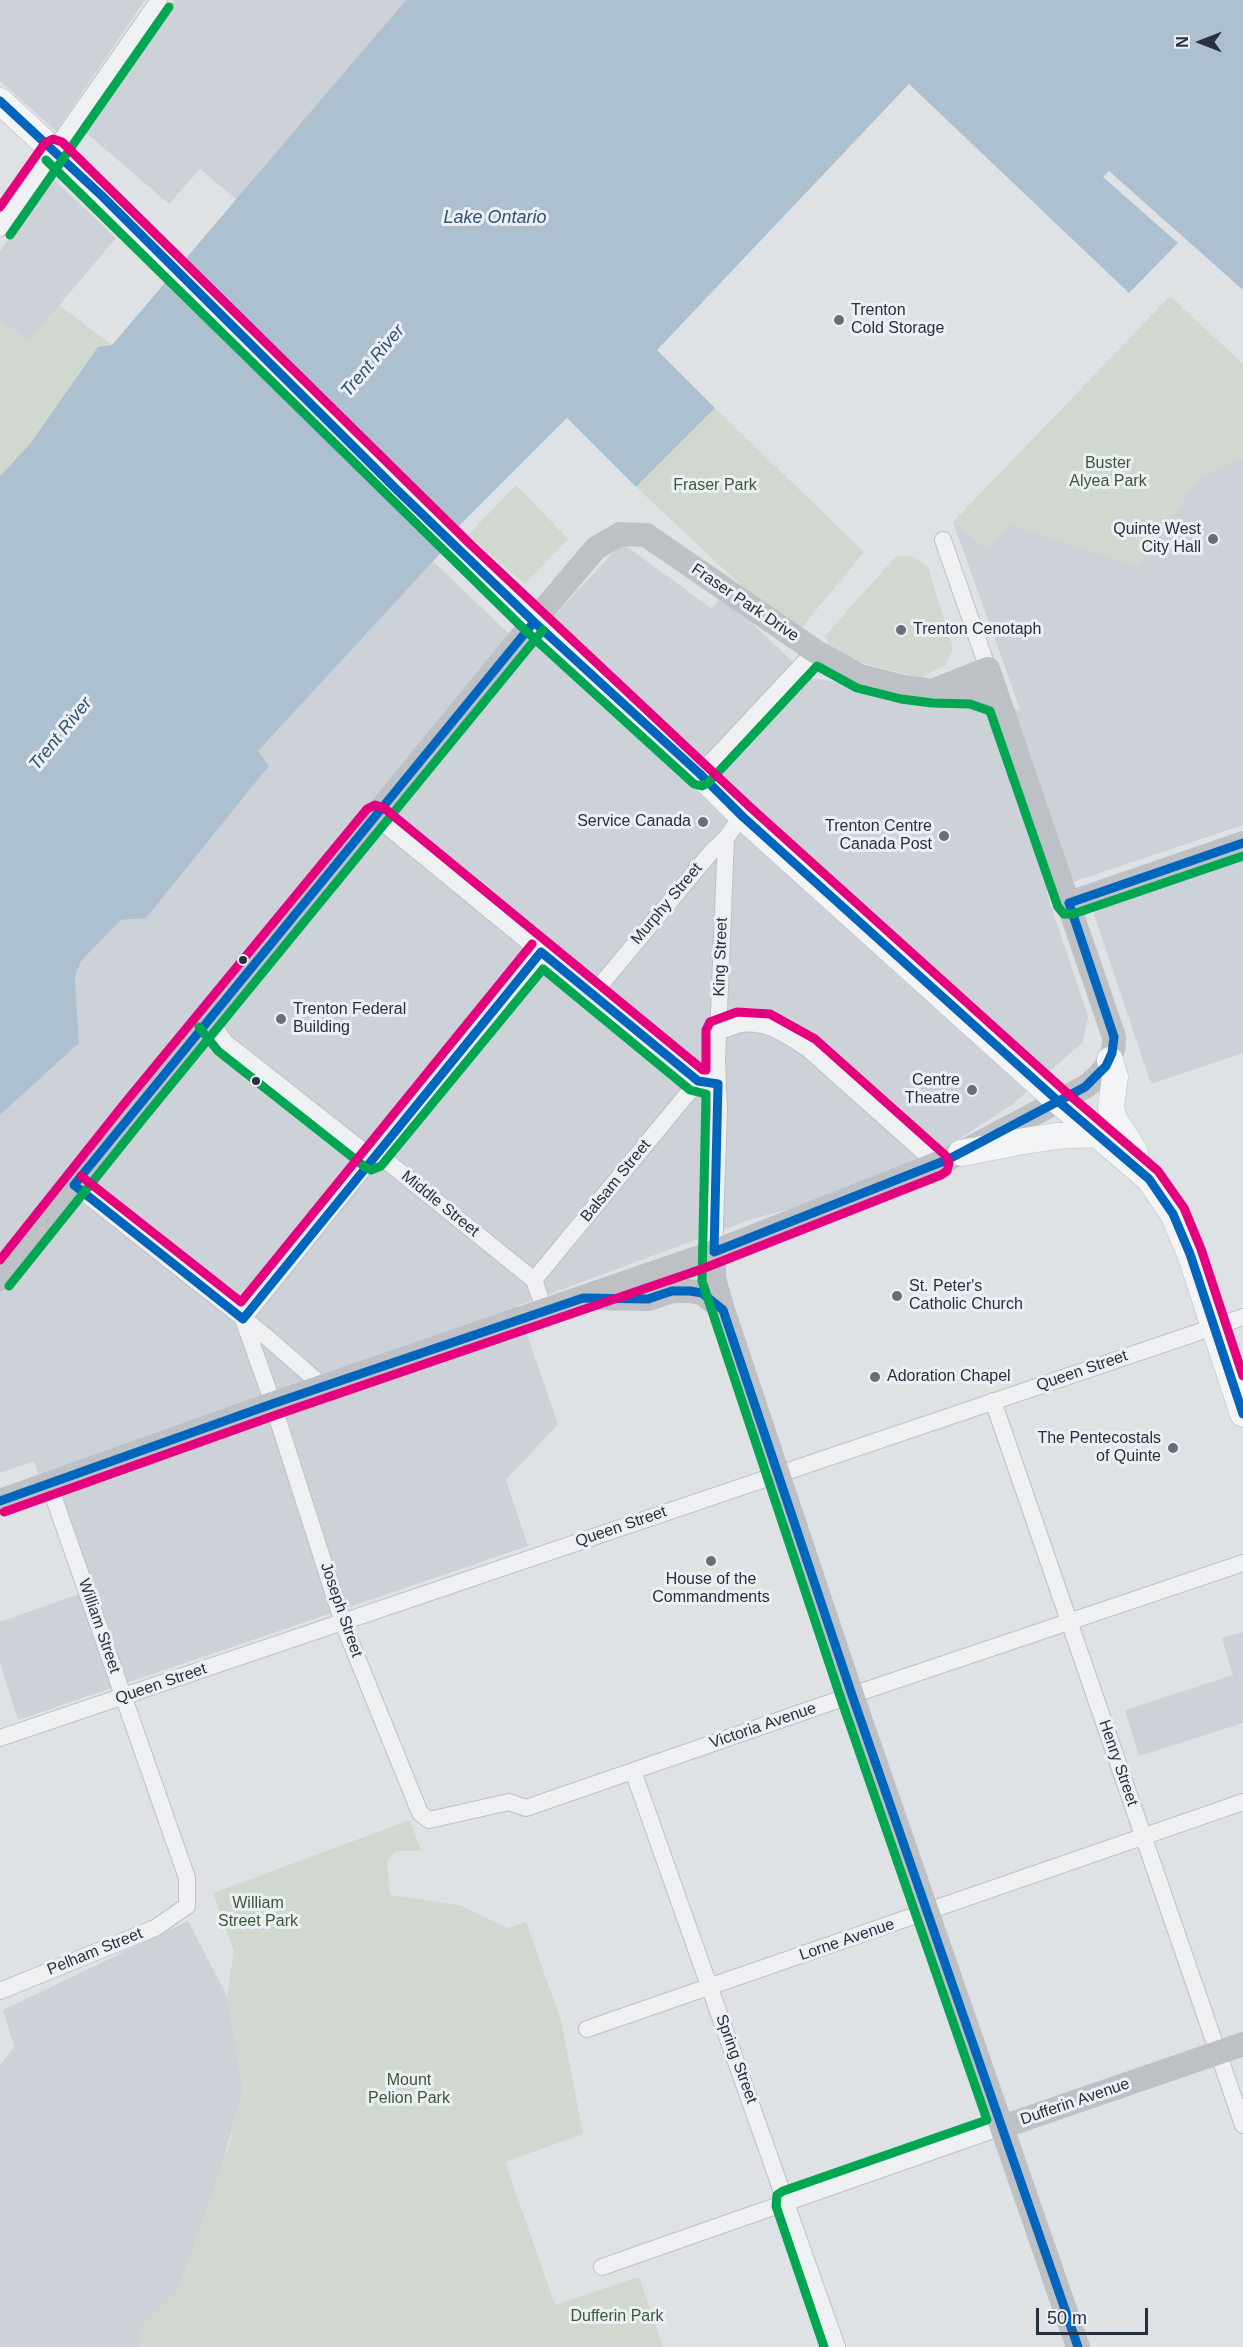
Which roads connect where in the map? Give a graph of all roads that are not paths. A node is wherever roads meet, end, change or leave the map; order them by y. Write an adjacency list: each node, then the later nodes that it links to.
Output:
1 (159, 0): 3 (street)
2 (0, 101): 3 (main road)
3 (54, 151): 4 (street); 6 (main road)
4 (0, 228)
5 (943, 540): 8 (street)
6 (534, 622): 7 (street, Fraser Park Drive); 11 (main road); 13 (street, Fraser Park Drive)
7 (815, 651): 9 (street, Fraser Park Drive); 11 (street)
8 (988, 669): 9 (street, Fraser Park Drive); 10 (street)
9 (932, 691): 10 (street)
10 (999, 702): 16 (street)
11 (700, 774): 12 (main road)
12 (742, 816): 14 (street, Murphy Street); 24 (main road)
13 (376, 817): 17 (street); 19 (street, Fraser Park Drive)
14 (726, 838): 18 (street, Murphy Street); 20 (street, King Street)
15 (1243, 843): 16 (street)
16 (1069, 903): 21 (street)
17 (542, 952): 18 (street); 27 (street)
18 (593, 994): 22 (street)
19 (209, 1020): 27 (street, Middle Street); 30 (street, Fraser Park Drive)
20 (718, 1031): 23 (street, King Street); 28 (street)
21 (1110, 1060): 24 (street); 29 (main road)
22 (698, 1082): 23 (street); 33 (street, Balsam Street)
23 (718, 1084): 31 (street, King Street)
24 (1058, 1101): 25 (main road); 26 (street)
25 (1100, 1135): 26 (main road); 29 (main road)
26 (961, 1153): 28 (street)
27 (372, 1158): 33 (street, Middle Street); 38 (street)
28 (937, 1164): 31 (street)
29 (1149, 1179): 39 (main road)
30 (74, 1185): 32 (street, Fraser Park Drive); 38 (street)
31 (714, 1252): 34 (street); 35 (street, King Street)
32 (0, 1279)
33 (534, 1280): 36 (street)
34 (583, 1298): 35 (street); 36 (street)
35 (723, 1310): 44 (street, King Street)
36 (545, 1311): 40 (street)
37 (1243, 1317): 39 (street, Queen Street)
38 (243, 1319): 40 (street); 42 (street, Joseph Street)
39 (1214, 1326): 41 (street, Queen Street); 43 (main road)
40 (324, 1387): 42 (street)
41 (993, 1401): 44 (street, Queen Street); 48 (street, Henry Street)
42 (272, 1404): 45 (street); 49 (street, Joseph Street)
43 (1243, 1414)
44 (778, 1473): 49 (street, Queen Street); 50 (street, King Street)
45 (49, 1484): 46 (street); 51 (street, William Street)
46 (0, 1501)
47 (1243, 1563): 48 (street, Victoria Avenue)
48 (1068, 1621): 50 (street, Victoria Avenue); 56 (street, Henry Street)
49 (344, 1623): 51 (street, Queen Street); 55 (street, Joseph Street)
50 (852, 1695): 53 (street, Victoria Avenue); 58 (street, King Street)
51 (123, 1697): 52 (street, Queen Street); 57 (street, William Street)
52 (0, 1738)
53 (633, 1771): 55 (street, Victoria Avenue); 59 (street, Spring Street)
54 (1243, 1802): 56 (street, Lorne Avenue)
55 (420, 1813)
56 (1143, 1836): 58 (street, Lorne Avenue); 63 (street, Henry Street)
57 (187, 1906): 60 (street, Pelham Street)
58 (928, 1912): 59 (street, Lorne Avenue); 65 (street, King Street)
59 (709, 1986): 61 (street, Lorne Avenue); 66 (street, Spring Street)
60 (0, 1990)
61 (587, 2030)
62 (1243, 2044): 63 (street, Dufferin Avenue)
63 (1218, 2052): 64 (street, Henry Street); 65 (street, Dufferin Avenue)
64 (1243, 2124)
65 (1002, 2127): 66 (street, Dufferin Avenue); 69 (street, King Street)
66 (787, 2202): 67 (street, Dufferin Avenue); 68 (street, Spring Street)
67 (602, 2267)
68 (837, 2347)
69 (1078, 2347)

